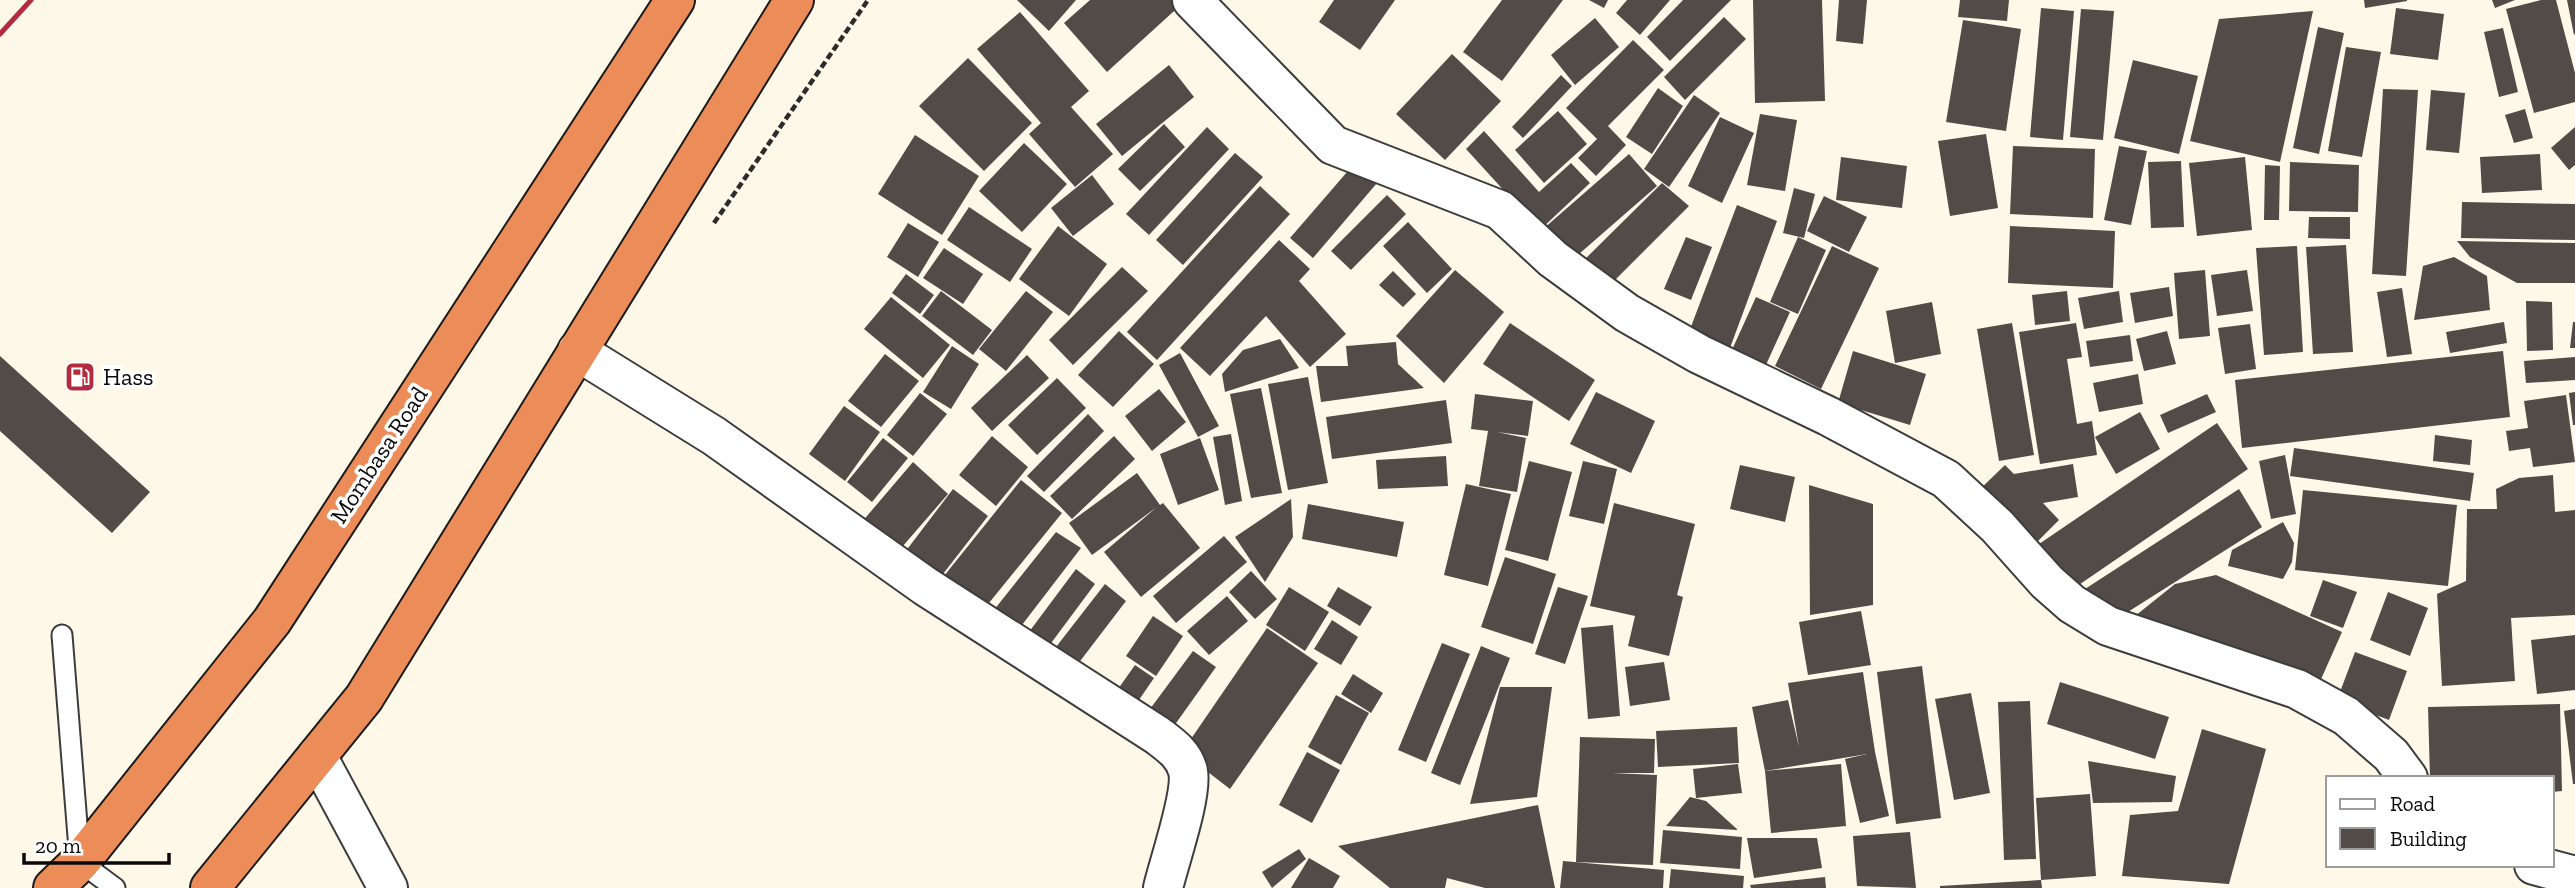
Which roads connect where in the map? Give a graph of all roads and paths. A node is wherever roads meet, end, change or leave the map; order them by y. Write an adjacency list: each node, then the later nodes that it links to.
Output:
1 (676, 0): 11 (highway, Mombasa Road)
2 (794, 0): 7 (highway)
3 (858, 0): 5 (path)
4 (1192, 0): 10 (street)
5 (866, 2): 6 (path)
6 (714, 223)
7 (577, 351): 9 (highway); 18 (street)
8 (62, 635): 11 (lane)
9 (317, 755): 16 (highway); 17 (street)
10 (2407, 776)
11 (80, 862): 14 (highway, Mombasa Road); 15 (lane)
12 (2541, 867): 13 (street)
13 (2575, 876)
14 (52, 888)
15 (115, 888)
16 (210, 888)
17 (388, 888)
18 (1163, 888)

